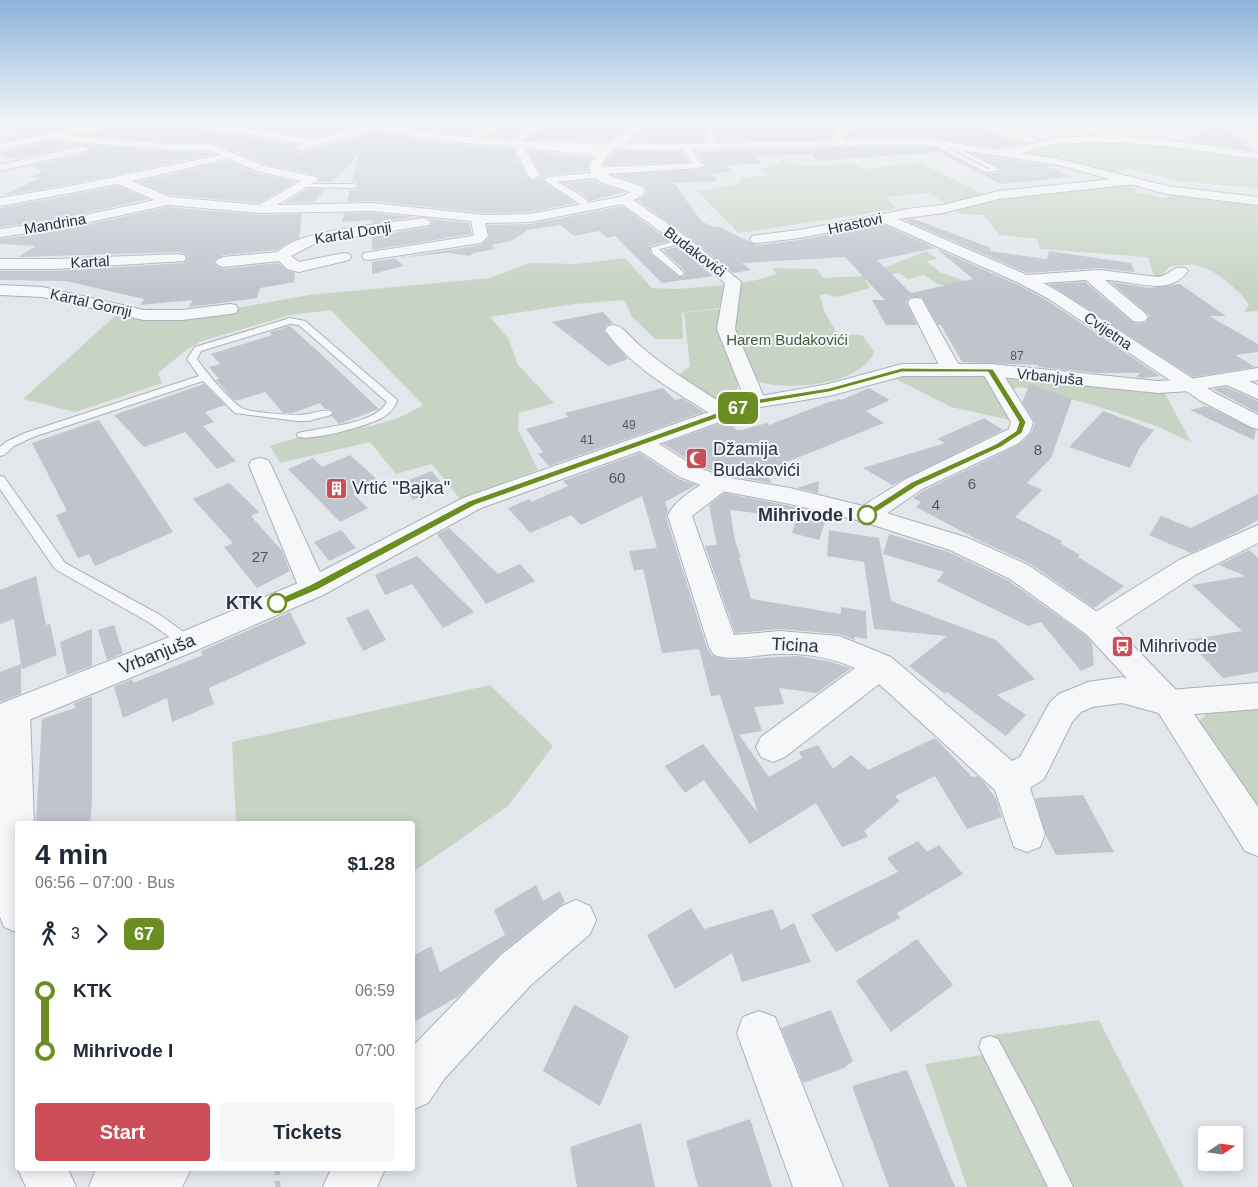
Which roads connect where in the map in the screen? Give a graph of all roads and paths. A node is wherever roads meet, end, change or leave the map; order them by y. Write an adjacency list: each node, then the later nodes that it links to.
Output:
1 (134, 177): 7 (street)
2 (302, 177): 9 (street)
3 (567, 177): 18 (street)
4 (602, 177): 14 (street)
5 (1118, 177): 8 (street)
6 (56, 180): 11 (street)
7 (120, 180): 11 (street); 15 (street, Mandrina)
8 (1130, 181): 16 (street); 23 (street, Hrastovi)
9 (308, 183): 12 (lane); 19 (street)
10 (518, 184): 20 (path)
11 (90, 186): 13 (street)
12 (355, 186)
13 (71, 190): 17 (street); 21 (street)
14 (624, 200): 18 (street); 26 (street, Budakovići)
15 (168, 201): 19 (street, Mandrina); 21 (street, Mandrina)
16 (1258, 201)
17 (0, 202)
18 (589, 207): 22 (street)
19 (259, 209): 20 (street, Mandrina)
20 (444, 215): 22 (street, Mandrina)
21 (96, 217): 24 (street); 25 (street, Mandrina)
22 (470, 217): 29 (street, Kartal Donji); 30 (street, Kartal Donji)
23 (884, 218): 27 (street, Hrastovi); 41 (street, Cvijetna)
24 (86, 231)
25 (0, 233)
26 (680, 239): 27 (path); 38 (lane); 54 (street, Budakovići)
27 (757, 239)
28 (68, 251): 36 (street)
29 (283, 256): 31 (street, Kartal Donji); 33 (street)
30 (369, 256)
31 (344, 257)
32 (179, 258): 36 (street, Kartal)
33 (223, 262)
34 (0, 264): 35 (street, Kartal)
35 (22, 264): 36 (street, Kartal); 40 (street)
36 (54, 264)
37 (1180, 271): 39 (street, Cvijetna)
38 (680, 274)
39 (1090, 275): 41 (street, Cvijetna); 45 (street)
40 (0, 280)
41 (1025, 280): 52 (street, Cvijetna)
42 (0, 290): 44 (street, Kartal Gornji)
43 (916, 303): 47 (street)
44 (230, 310)
45 (1139, 317)
46 (614, 330): 56 (street)
47 (951, 369): 48 (street, Vrbanjuša); 54 (street, Vrbanjuša)
48 (990, 370): 52 (street, Vrbanjuša); 64 (street)
49 (1258, 374): 51 (street, Vrbanjuša)
50 (204, 377): 55 (lane); 58 (lane); 60 (lane)
51 (1229, 379): 52 (street, Vrbanjuša); 53 (street)
52 (1190, 385): 57 (street, Cvijetna)
53 (1258, 393)
54 (756, 402): 56 (street, Vrbanjuša)
55 (327, 413)
56 (723, 413): 59 (street, Vrbanjuša)
57 (1258, 423)
58 (302, 435)
59 (642, 443): 63 (street); 66 (street, Vrbanjuša)
60 (0, 454)
61 (260, 464): 66 (street)
62 (0, 480): 68 (lane)
63 (719, 484): 64 (street); 69 (street, Ticina)
64 (867, 515): 67 (street)
65 (1258, 533): 67 (street)
66 (313, 588): 68 (street, Vrbanjuša)
67 (1096, 626): 71 (street)
68 (187, 642): 72 (street, Vrbanjuša)
69 (880, 666): 73 (street); 74 (street, Ticina)
70 (1258, 696): 71 (street)
71 (1169, 703): 74 (street); 76 (street)
72 (7, 716): 77 (street)
73 (773, 747)
74 (1010, 781): 75 (street)
75 (1027, 834)
76 (1258, 838)
77 (15, 859)
78 (576, 920): 81 (street)
79 (759, 1033): 90 (street)
80 (990, 1047): 91 (lane)
81 (415, 1083)
82 (44, 1171): 86 (street)
83 (160, 1171): 87 (street)
84 (278, 1171): 88 (path)
85 (359, 1171): 89 (street)
86 (51, 1187)
87 (114, 1187)
88 (278, 1187)
89 (348, 1187)
90 (818, 1187)
91 (1062, 1187)

